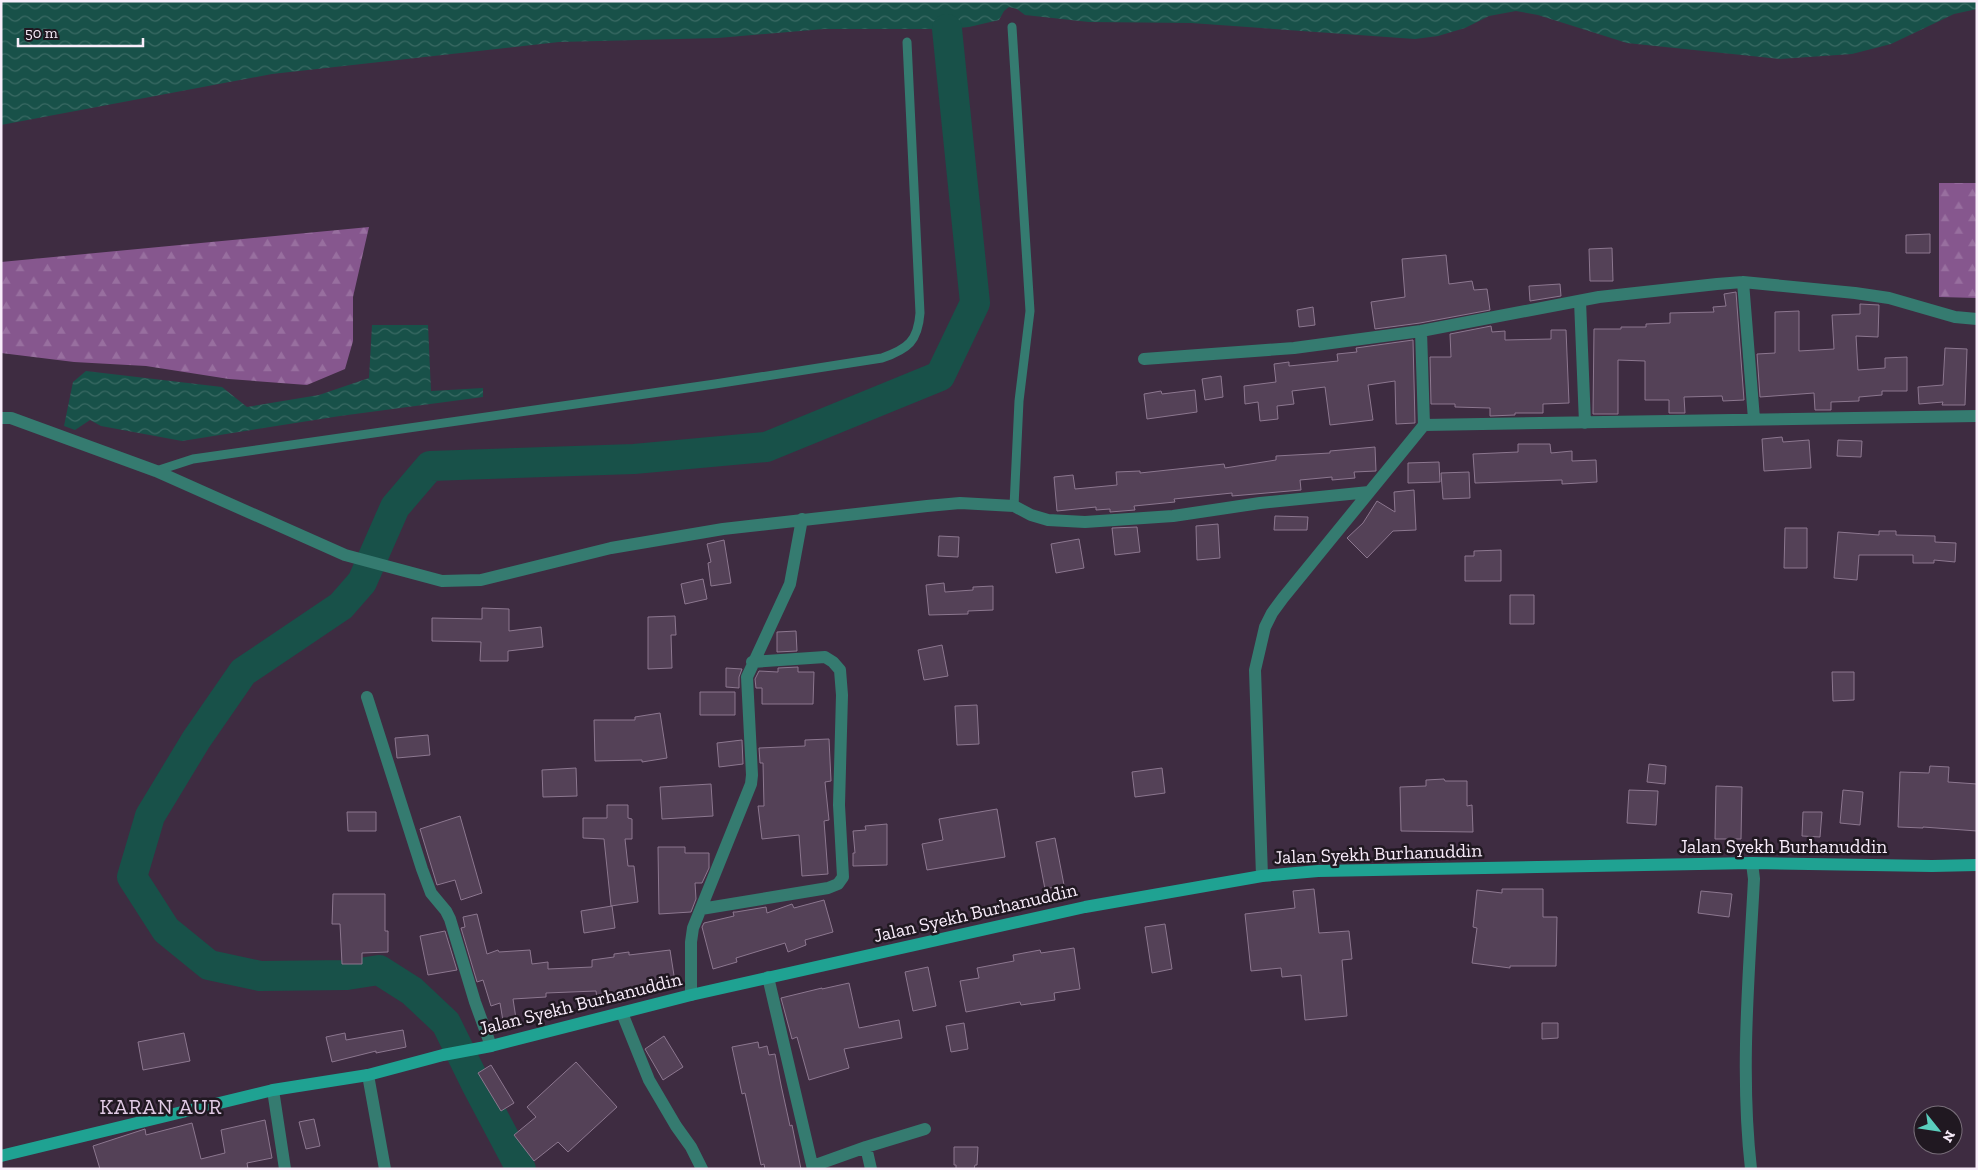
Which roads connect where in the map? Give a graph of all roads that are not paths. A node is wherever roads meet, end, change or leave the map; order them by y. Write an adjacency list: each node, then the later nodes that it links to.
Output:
1 (1012, 28): 15 (lane)
2 (907, 42): 13 (lane)
3 (1743, 282): 4 (street); 5 (street); 10 (street)
4 (1580, 301): 6 (street); 11 (street)
5 (1977, 319)
6 (1421, 331): 7 (street); 12 (street)
7 (1144, 359)
8 (1977, 416): 10 (street)
9 (1, 418): 13 (street)
10 (1754, 418): 11 (street)
11 (1585, 423): 12 (street)
12 (1424, 425): 14 (street)
13 (156, 471): 16 (street)
14 (1369, 492): 15 (street); 21 (street)
15 (1014, 506): 16 (street)
16 (802, 519): 17 (street)
17 (752, 662): 22 (street); 22 (street)
18 (367, 697): 26 (street)
19 (1752, 863): 20 (main road, Jalan Syekh Burhanuddin); 21 (main road, Jalan Syekh Burhanuddin); 37 (street)
20 (1977, 865)
21 (1262, 876): 23 (main road, Jalan Syekh Burhanuddin)
22 (701, 909): 24 (street)
23 (768, 977): 24 (main road, Jalan Syekh Burhanuddin); 32 (street)
24 (692, 995): 25 (main road, Jalan Syekh Burhanuddin)
25 (622, 1013): 26 (main road, Jalan Syekh Burhanuddin); 35 (street)
26 (491, 1046): 27 (main road, Jalan Syekh Burhanuddin)
27 (368, 1075): 28 (main road, Jalan Syekh Burhanuddin); 34 (street)
28 (273, 1090): 31 (main road, Jalan Syekh Burhanuddin); 33 (street)
29 (925, 1129): 30 (street)
30 (866, 1147): 32 (street); 36 (street)
31 (1, 1156)
32 (813, 1168)
33 (285, 1169)
34 (385, 1169)
35 (702, 1169)
36 (871, 1169)
37 (1751, 1169)

